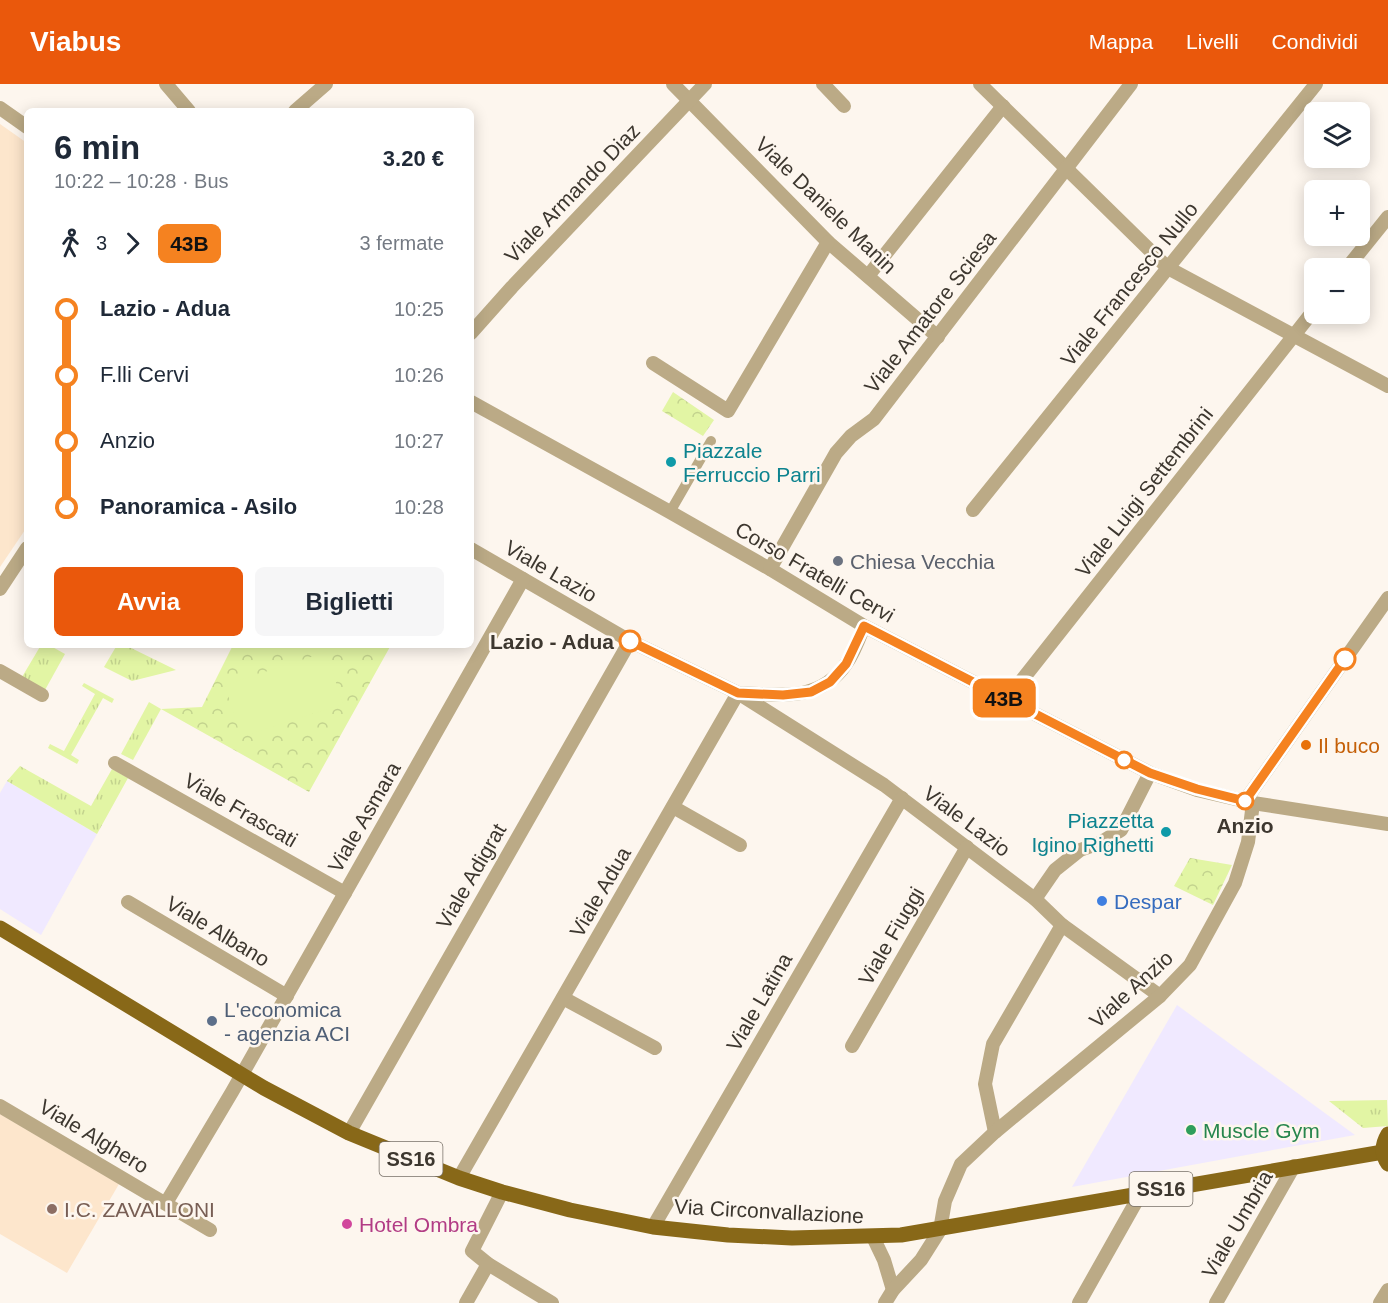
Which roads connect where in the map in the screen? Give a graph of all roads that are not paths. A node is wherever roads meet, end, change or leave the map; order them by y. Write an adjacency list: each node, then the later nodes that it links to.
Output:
1 (166, 84): 13 (street)
2 (673, 84): 9 (street, Viale Daniele Manin)
3 (705, 84): 9 (street, Viale Armando Diaz)
4 (823, 84): 10 (street)
5 (980, 84): 11 (street)
6 (1131, 84): 16 (street, Viale Amatore Sciesa)
7 (1316, 84): 20 (street, Viale Francesco Nullo)
8 (318, 87): 14 (street)
9 (689, 100): 18 (street, Viale Daniele Manin); 23 (street, Viale Armando Diaz)
10 (844, 106)
11 (1003, 106): 16 (street); 21 (street)
12 (0, 108): 15 (street)
13 (186, 108)
14 (298, 108)
15 (24, 125)
16 (1067, 168): 20 (street); 25 (street, Viale Amatore Sciesa)
17 (1388, 217): 19 (street)
18 (828, 242): 21 (street, Viale Daniele Manin); 26 (street)
19 (1355, 258)
20 (1168, 268): 24 (street); 30 (street, Viale Francesco Nullo)
21 (868, 276): 25 (street, Viale Daniele Manin)
22 (1304, 323): 24 (street, Viale Luigi Settembrini)
23 (474, 330)
24 (1295, 335): 27 (street); 43 (street, Viale Luigi Settembrini)
25 (938, 337): 34 (street, Viale Amatore Sciesa)
26 (653, 363)
27 (1388, 386)
28 (474, 404): 31 (street, Corso Fratelli Cervi)
29 (711, 441): 31 (street)
30 (973, 510)
31 (670, 512): 34 (street, Corso Fratelli Cervi)
32 (474, 551): 35 (street, Viale Lazio)
33 (24, 553): 36 (street)
34 (770, 569): 38 (street, Corso Fratelli Cervi)
35 (523, 579): 39 (street, Viale Lazio); 52 (street, Viale Asmara)
36 (0, 589)
37 (1388, 598): 47 (street)
38 (864, 626): 41 (street, Viale Lazio); 43 (street, Corso Fratelli Cervi)
39 (630, 641): 41 (street, Viale Lazio); 65 (street, Viale Adigrat)
40 (0, 671): 42 (street)
41 (738, 693): 46 (street, Viale Lazio); 48 (street, Viale Adua)
42 (42, 695)
43 (1007, 699): 45 (street, Corso Fratelli Cervi)
44 (116, 763): 52 (street, Viale Frascati)
45 (1150, 773): 47 (street, Corso Fratelli Cervi); 53 (street)
46 (902, 798): 51 (street, Viale Lazio); 73 (street, Viale Latina)
47 (1249, 802): 49 (street, Corso Fratelli Cervi); 58 (street, Viale Anzio)
48 (673, 807): 50 (street); 59 (street, Viale Adua)
49 (1388, 824)
50 (740, 845)
51 (967, 847): 53 (street, Viale Lazio); 60 (street, Viale Fiuggi)
52 (345, 893): 57 (street, Viale Asmara)
53 (1035, 899): 55 (street, Viale Lazio)
54 (128, 902): 57 (street, Viale Albano)
55 (1062, 925): 58 (street, Viale Lazio); 64 (street)
56 (0, 928): 62 (main road, Via Circonvallazione / SS16)
57 (287, 996): 62 (street, Viale Asmara)
58 (1160, 996): 64 (street, Viale Anzio)
59 (563, 998): 61 (street); 69 (street, Viale Adua)
60 (852, 1046)
61 (655, 1048)
62 (242, 1075): 65 (main road, Via Circonvallazione / SS16); 72 (street)
63 (0, 1106): 72 (street, Viale Alghero)
64 (994, 1132): 75 (street, Viale Anzio)
65 (350, 1133): 69 (main road, Via Circonvallazione / SS16)
66 (1388, 1134): 67 (main road)
67 (1385, 1158): 68 (main road, Via Circonvallazione / SS16)
68 (1294, 1166): 71 (main road, Via Circonvallazione / SS16); 84 (street, Viale Umbria)
69 (459, 1178): 70 (main road, Via Circonvallazione / SS16)
70 (502, 1192): 73 (main road, Via Circonvallazione / SS16); 77 (street)
71 (1141, 1193): 75 (main road, Via Circonvallazione / SS16); 83 (street)
72 (166, 1203): 74 (street, Viale Alghero)
73 (653, 1227): 76 (main road, Via Circonvallazione / SS16)
74 (210, 1230)
75 (940, 1230): 76 (main road, Via Circonvallazione / SS16); 78 (street)
76 (873, 1237): 78 (street)
77 (488, 1264): 80 (street); 81 (street)
78 (893, 1290): 82 (street)
79 (1388, 1290): 85 (street)
80 (466, 1303)
81 (552, 1303)
82 (885, 1303)
83 (1079, 1303)
84 (1216, 1303)
85 (1380, 1303)

